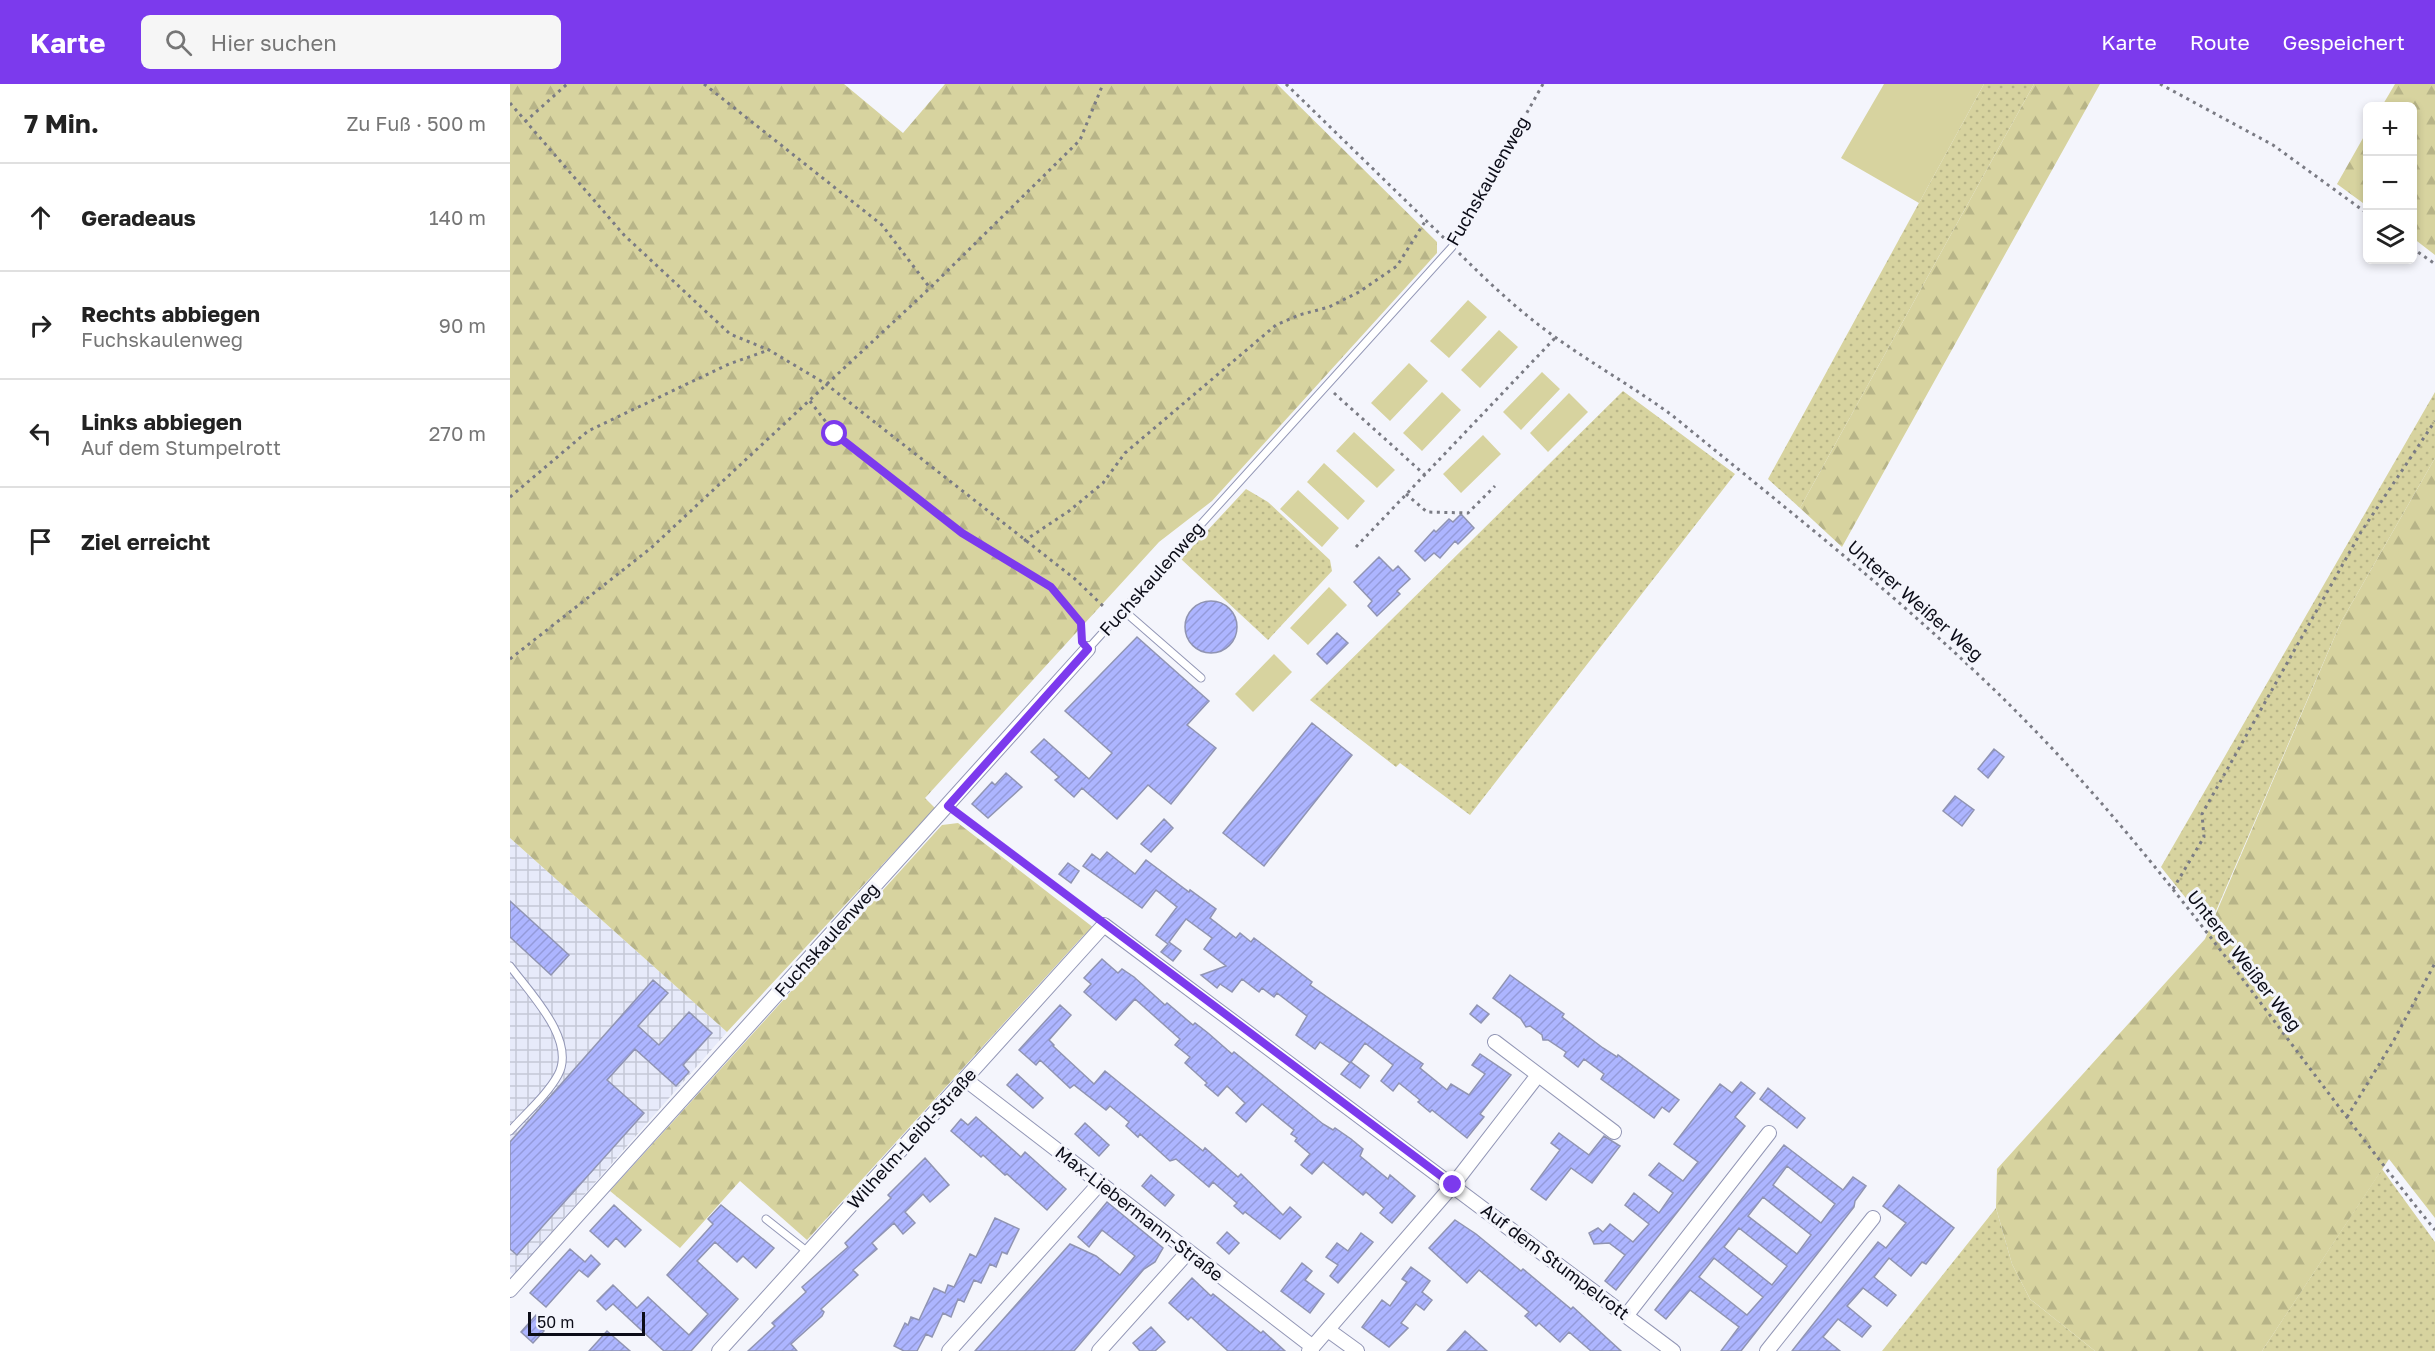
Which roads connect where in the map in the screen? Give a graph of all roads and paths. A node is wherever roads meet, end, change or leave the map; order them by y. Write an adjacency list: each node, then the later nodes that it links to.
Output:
1 (567, 84): 8 (path)
2 (704, 84): 14 (path)
3 (1103, 84): 14 (path)
4 (1286, 84): 10 (path, Unterer Weißer Weg)
5 (1543, 84): 11 (path, Fuchskaulenweg)
6 (2160, 84): 9 (path)
7 (510, 103): 8 (path)
8 (525, 122): 16 (path)
9 (2363, 211)
10 (1426, 220): 11 (path, Unterer Weißer Weg); 25 (path)
11 (1452, 247): 15 (path, Unterer Weißer Weg); 18 (lane, Fuchskaulenweg)
12 (2417, 251): 13 (path)
13 (2435, 264)
14 (930, 288): 17 (path)
15 (1556, 338): 21 (path); 33 (path, Unterer Weißer Weg)
16 (769, 350): 17 (path); 24 (path)
17 (826, 384): 19 (path); 25 (path)
18 (1326, 386): 21 (path); 28 (lane, Fuchskaulenweg)
19 (809, 401): 29 (path); 30 (path)
20 (2435, 421): 33 (path)
21 (1425, 475): 23 (path)
22 (1495, 486): 23 (path)
23 (1406, 494): 26 (path)
24 (510, 497)
25 (1024, 541): 27 (path)
26 (1356, 547)
27 (1104, 607)
28 (1123, 610): 29 (lane, Fuchskaulenweg); 31 (lane)
29 (1088, 649): 32 (street, Fuchskaulenweg)
30 (510, 659)
31 (1201, 678)
32 (948, 806): 34 (path); 51 (street, Fuchskaulenweg)
33 (2172, 890): 40 (path, Unterer Weißer Weg)
34 (1104, 925): 39 (street, Wilhelm-Leibl-Straße); 45 (street, Auf dem Stumpelrott)
35 (2435, 963): 40 (path)
36 (510, 966): 41 (lane)
37 (1495, 1042): 38 (street)
38 (1538, 1075): 42 (street); 45 (street)
39 (966, 1080): 44 (street, Max-Liebermann-Straße); 50 (street, Wilhelm-Leibl-Straße)
40 (2347, 1117): 48 (path, Unterer Weißer Weg)
41 (510, 1131)
42 (1614, 1132)
43 (1769, 1132): 52 (street)
44 (1100, 1183): 49 (street, Max-Liebermann-Straße); 56 (street)
45 (1453, 1185): 52 (street, Auf dem Stumpelrott); 53 (street)
46 (1873, 1218): 60 (street)
47 (766, 1219): 50 (lane)
48 (2435, 1230)
49 (1188, 1252): 54 (street, Max-Liebermann-Straße); 57 (street)
50 (809, 1253): 55 (street, Wilhelm-Leibl-Straße)
51 (510, 1290)
52 (1626, 1316): 59 (street, Auf dem Stumpelrott)
53 (1328, 1329): 54 (street); 58 (street)
54 (1311, 1349)
55 (719, 1351)
56 (949, 1351)
57 (1099, 1351)
58 (1357, 1351)
59 (1672, 1351)
60 (1767, 1351)

